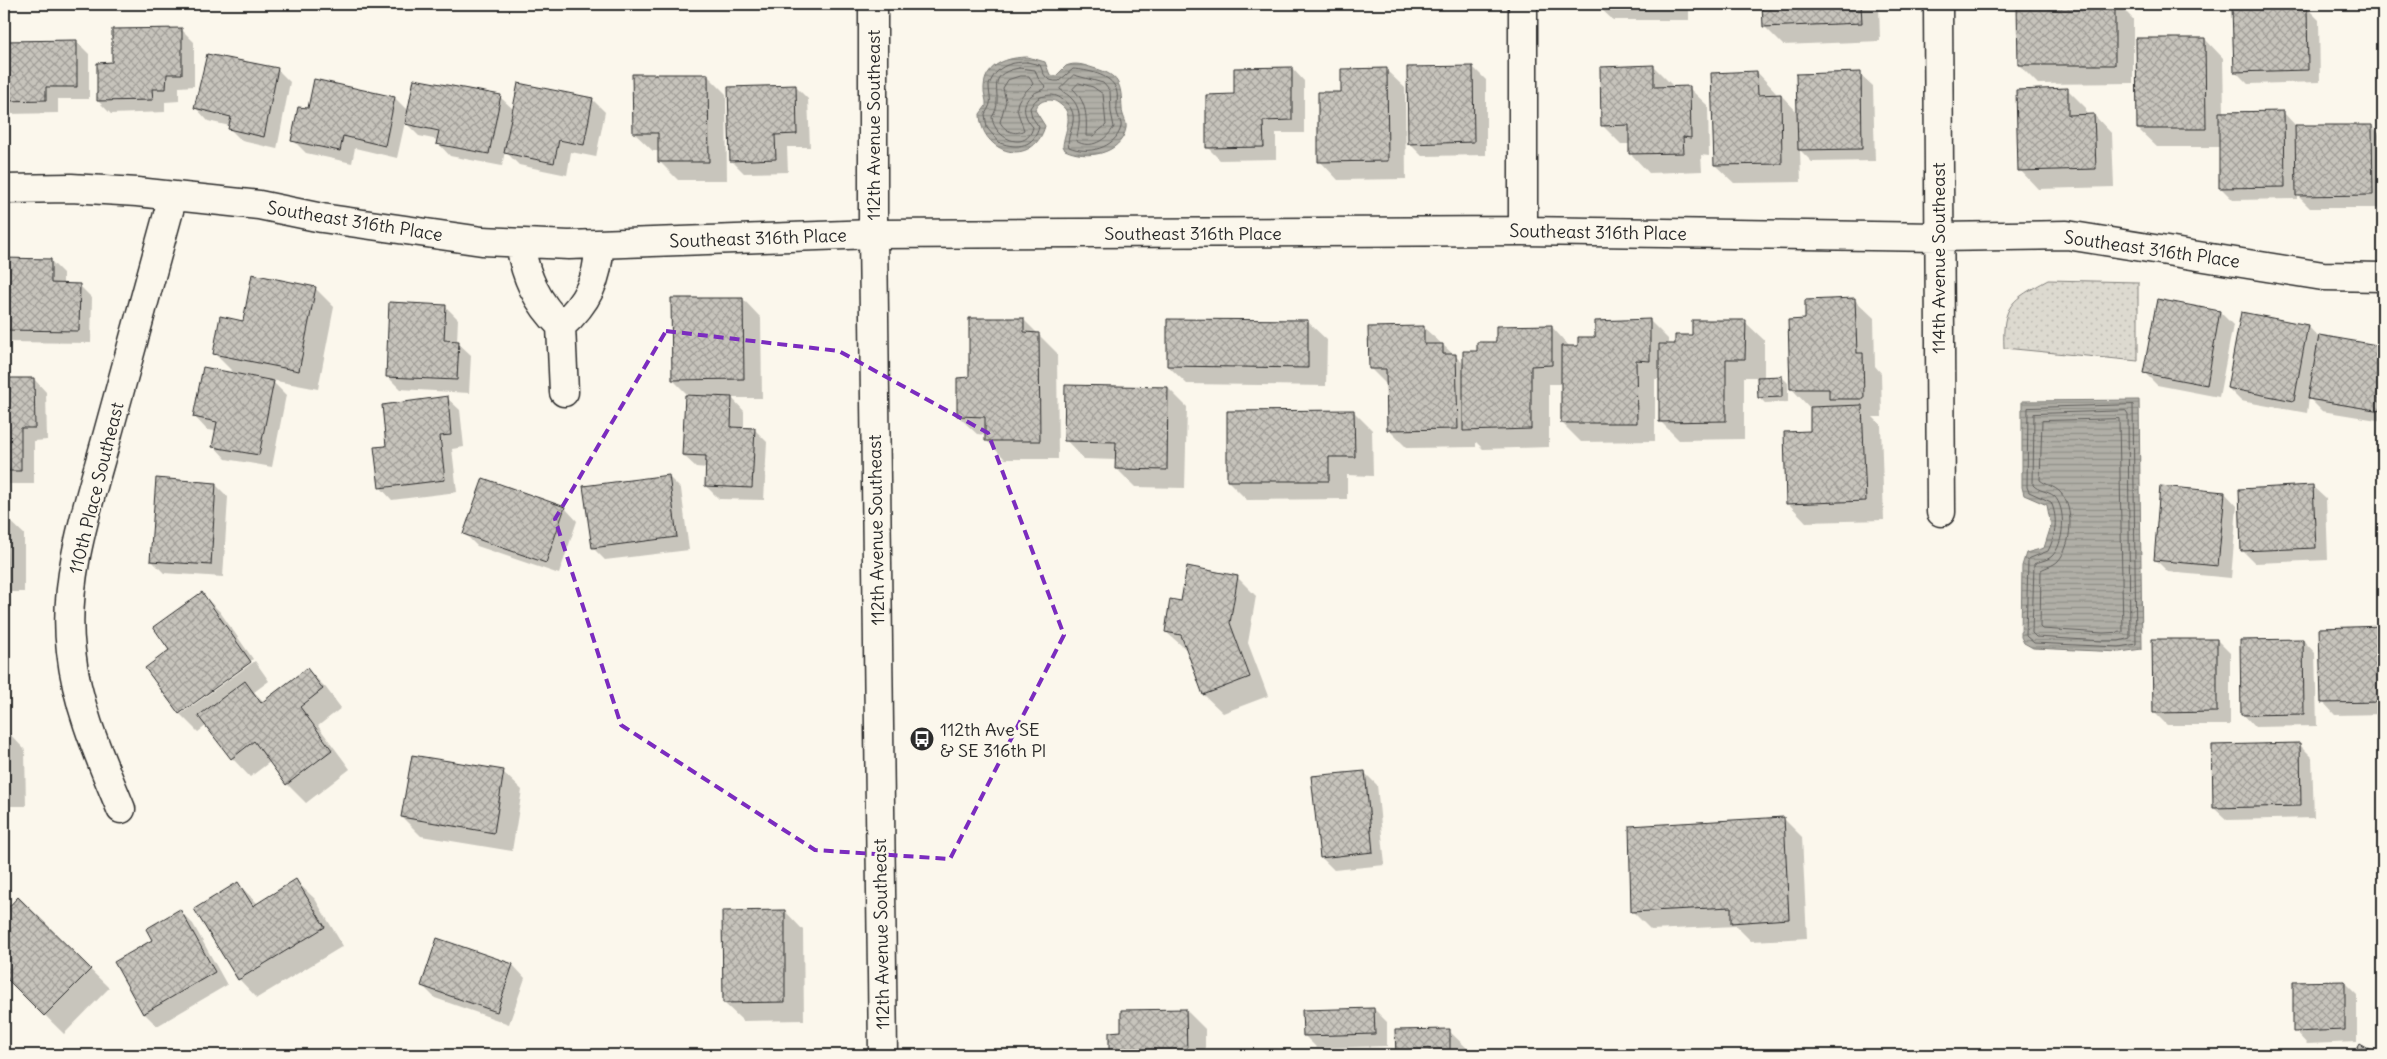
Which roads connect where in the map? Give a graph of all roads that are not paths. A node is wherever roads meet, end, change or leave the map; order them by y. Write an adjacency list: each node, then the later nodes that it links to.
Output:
1 (873, 4): 7 (street, 112th Avenue Southeast)
2 (1523, 4): 6 (street)
3 (1938, 4): 8 (street, 114th Avenue Southeast)
4 (4, 189): 5 (street, Southeast 316th Place)
5 (174, 196): 9 (street, Southeast 316th Place); 15 (street, 110th Place Southeast)
6 (1523, 231): 7 (street, Southeast 316th Place); 8 (street, Southeast 316th Place)
7 (873, 234): 10 (street, Southeast 316th Place); 16 (street, 112th Avenue Southeast)
8 (1938, 237): 11 (street, Southeast 316th Place); 14 (street, 114th Avenue Southeast)
9 (520, 243): 10 (street, Southeast 316th Place); 12 (street)
10 (599, 244): 12 (street)
11 (2383, 277)
12 (561, 326): 13 (street)
13 (564, 392)
14 (1941, 512)
15 (121, 810)
16 (883, 1055)

